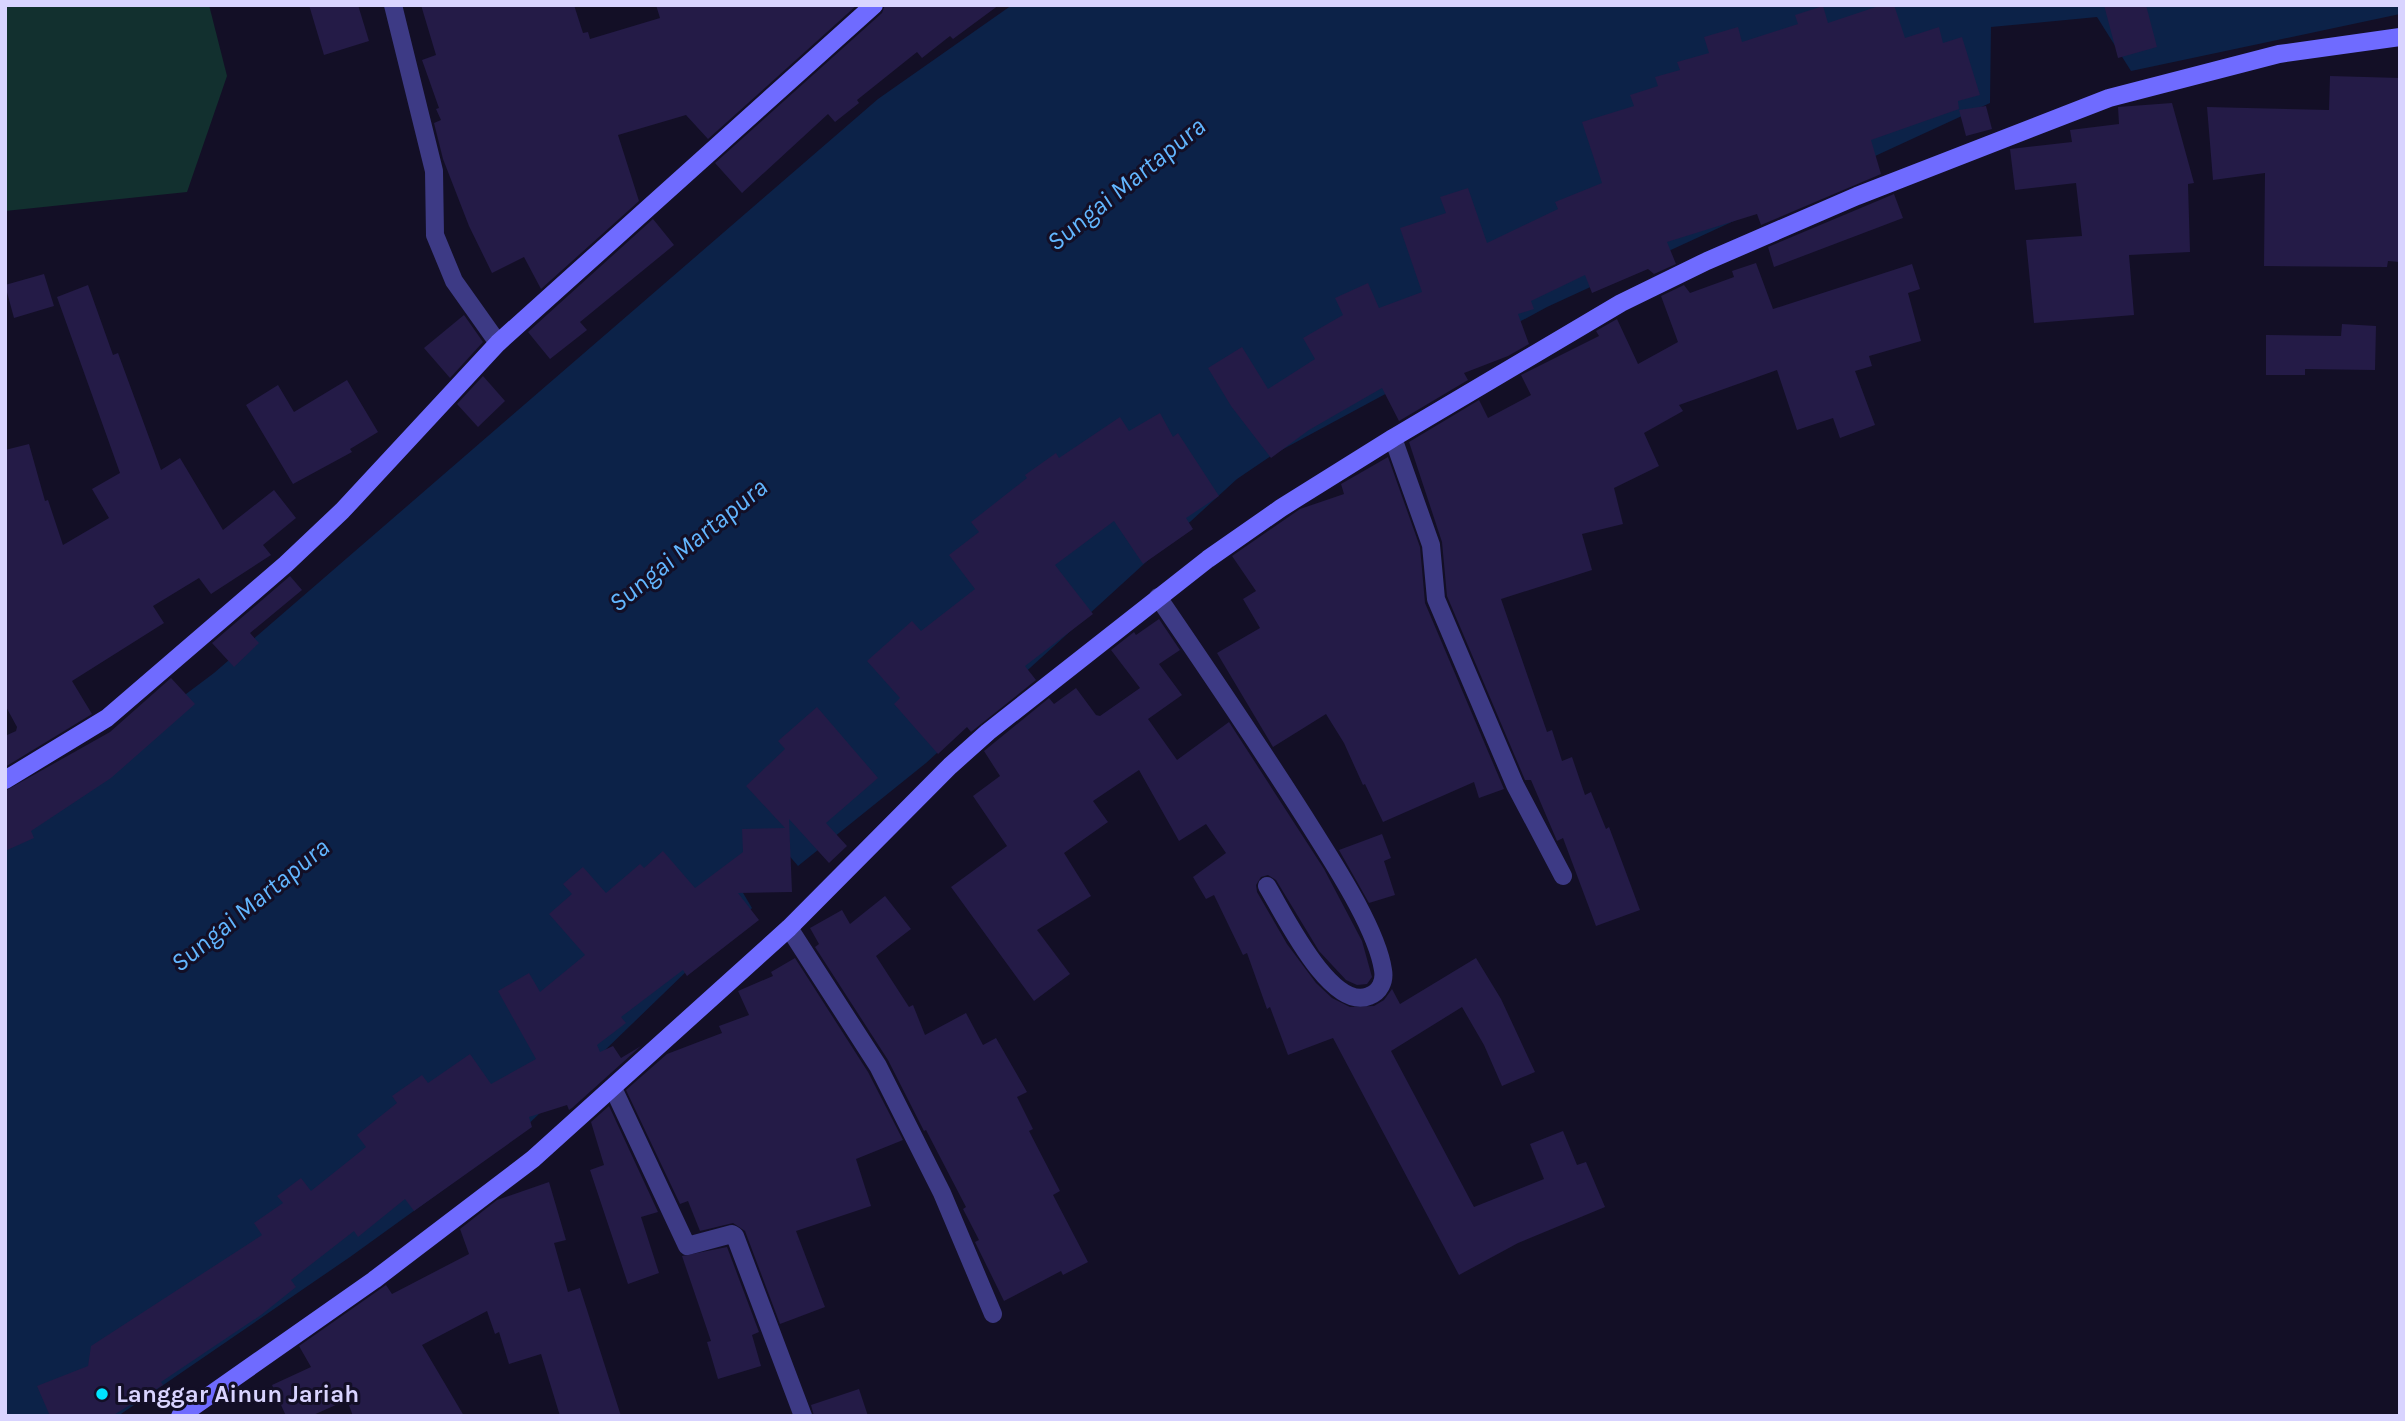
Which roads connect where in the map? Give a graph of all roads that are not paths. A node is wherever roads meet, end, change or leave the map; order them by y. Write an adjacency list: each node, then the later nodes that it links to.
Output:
1 (393, 5): 4 (street)
2 (874, 5): 4 (street)
3 (2400, 37): 5 (street)
4 (498, 343): 7 (street)
5 (1393, 438): 6 (street); 8 (street)
6 (1158, 597): 9 (street); 10 (street)
7 (5, 780)
8 (1563, 876)
9 (1267, 887)
10 (789, 928): 11 (street); 12 (street)
11 (613, 1088): 13 (street); 14 (street)
12 (993, 1314)
13 (180, 1416)
14 (803, 1416)

